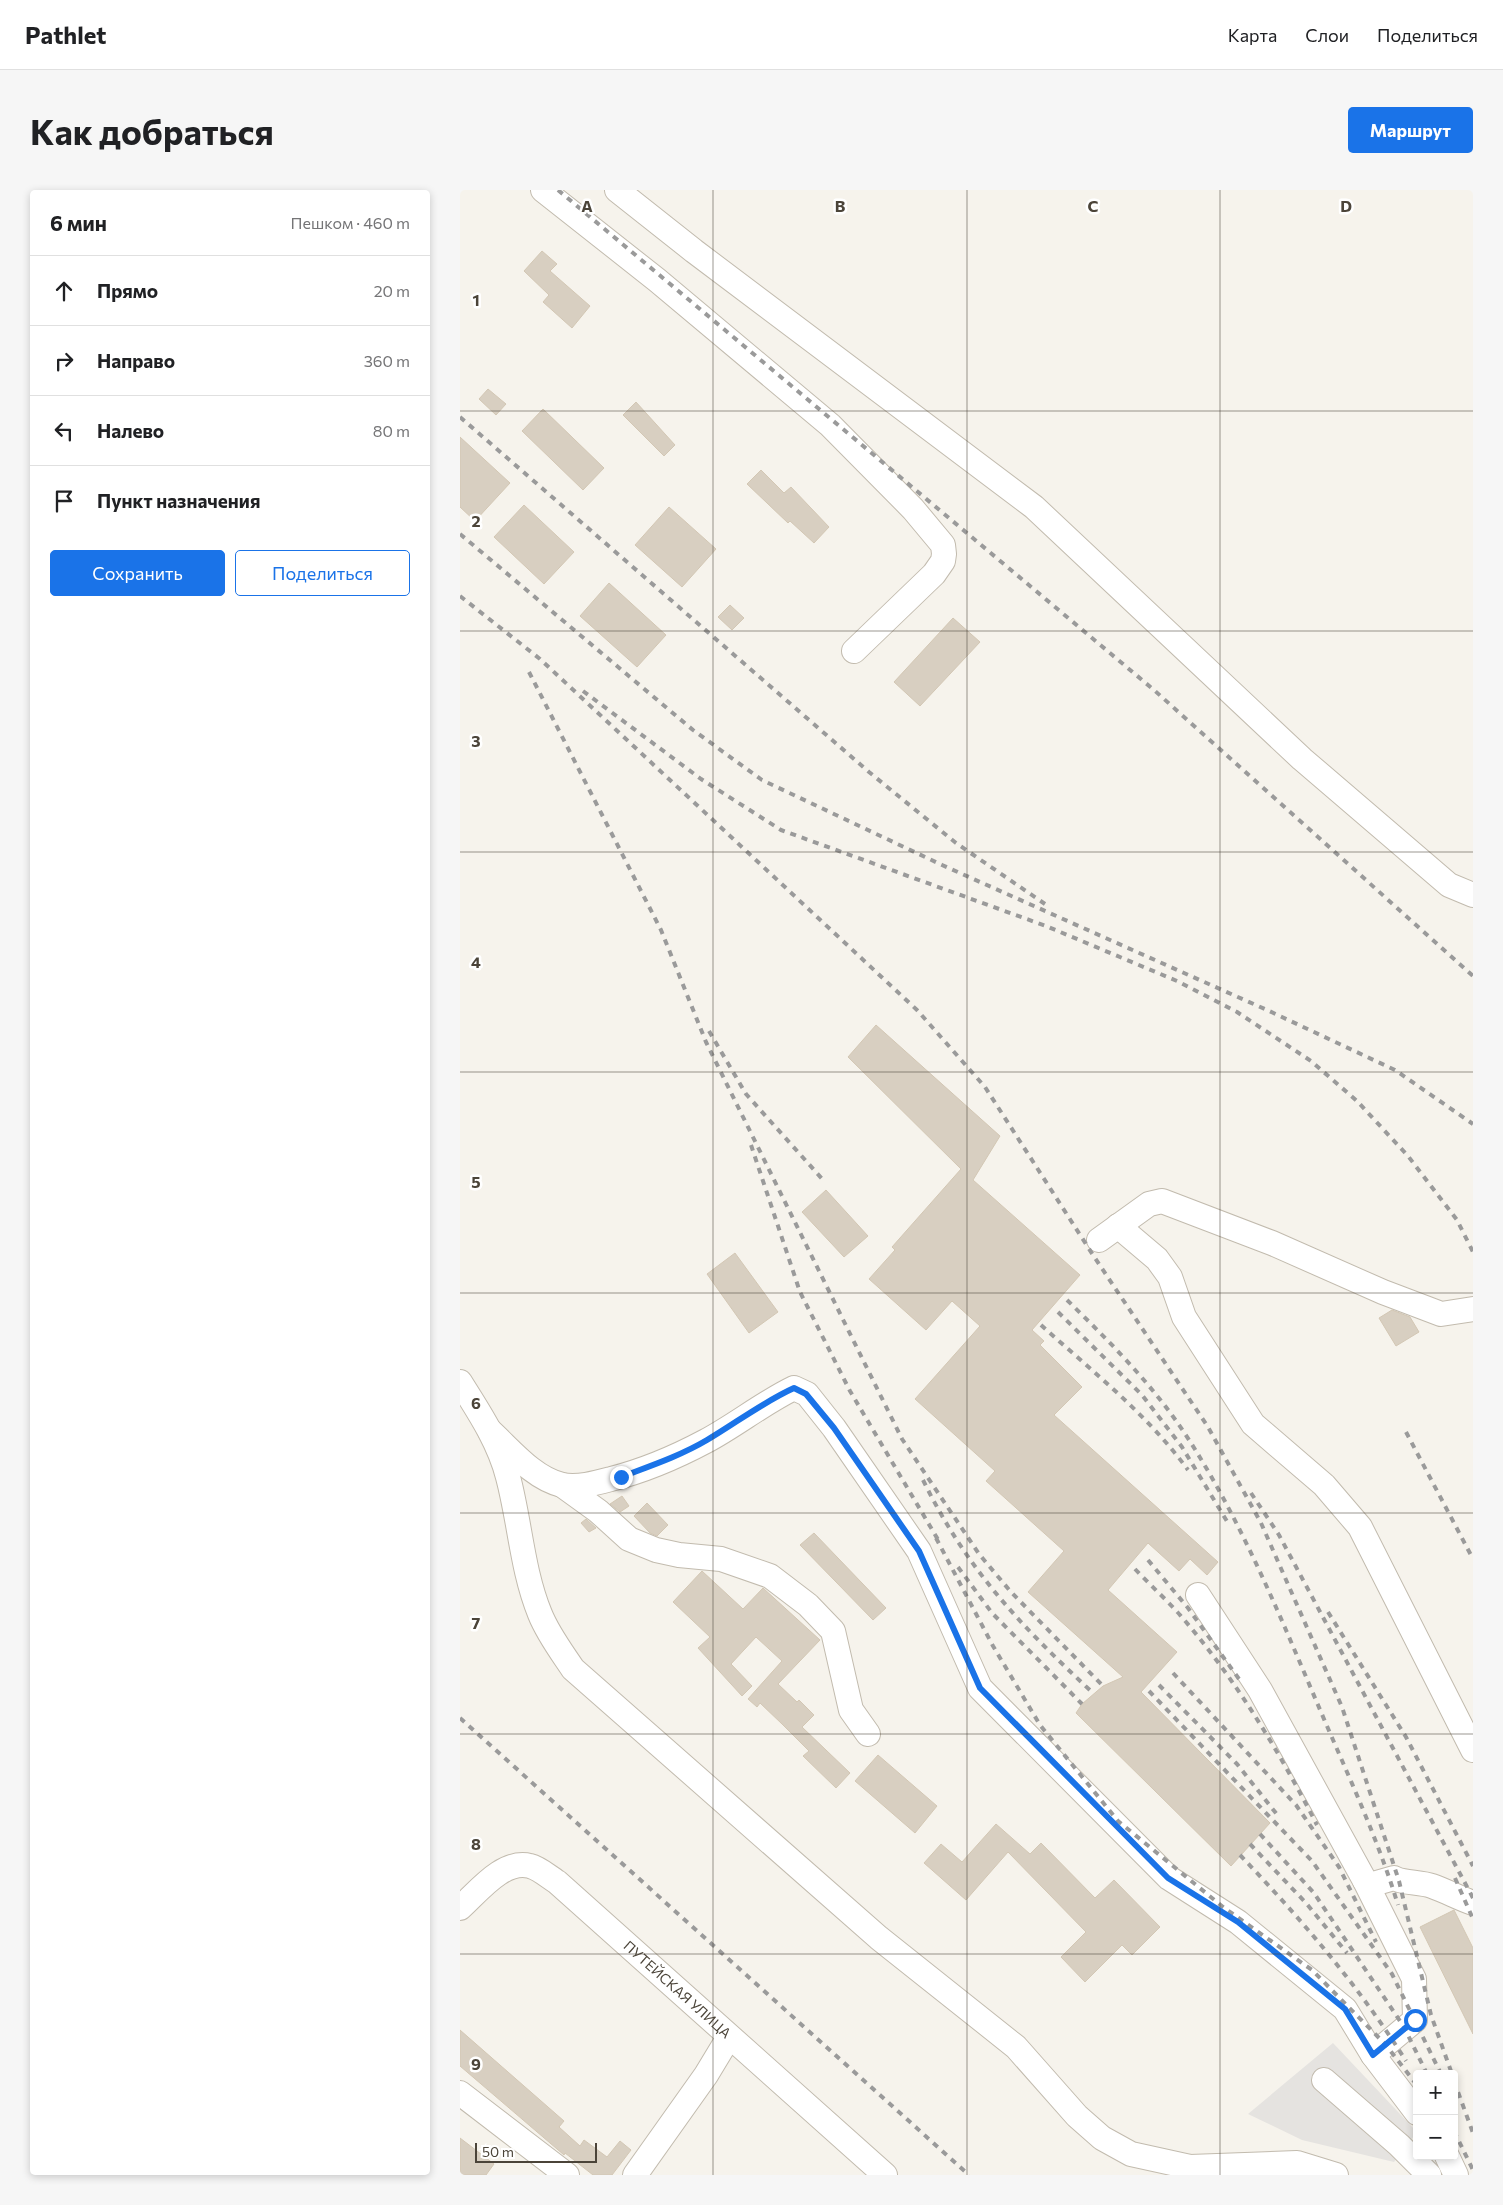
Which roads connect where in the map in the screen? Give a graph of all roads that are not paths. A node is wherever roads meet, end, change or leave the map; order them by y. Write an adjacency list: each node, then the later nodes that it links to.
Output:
1 (543, 190): 3 (street)
2 (617, 190): 4 (street)
3 (854, 651)
4 (1473, 895)
5 (1118, 1226): 6 (street); 7 (street); 13 (street)
6 (1099, 1240)
7 (1473, 1309)
8 (460, 1382): 9 (street)
9 (490, 1430): 10 (street); 26 (street)
10 (562, 1485): 12 (street); 18 (street)
11 (1198, 1595): 14 (street)
12 (868, 1734)
13 (1473, 1750)
14 (1365, 1881): 15 (street); 18 (street)
15 (1473, 1902)
16 (462, 1903): 17 (street, ПУТЕЙСКАЯ УЛИЦА)
17 (729, 2037): 24 (street); 25 (street, ПУТЕЙСКАЯ УЛИЦА)
18 (1373, 2055): 21 (street)
19 (1324, 2080): 27 (street)
20 (460, 2092): 23 (street)
21 (1413, 2108)
22 (1449, 2160): 28 (street)
23 (567, 2175)
24 (635, 2175)
25 (885, 2175)
26 (1336, 2175)
27 (1429, 2175)
28 (1456, 2175)

